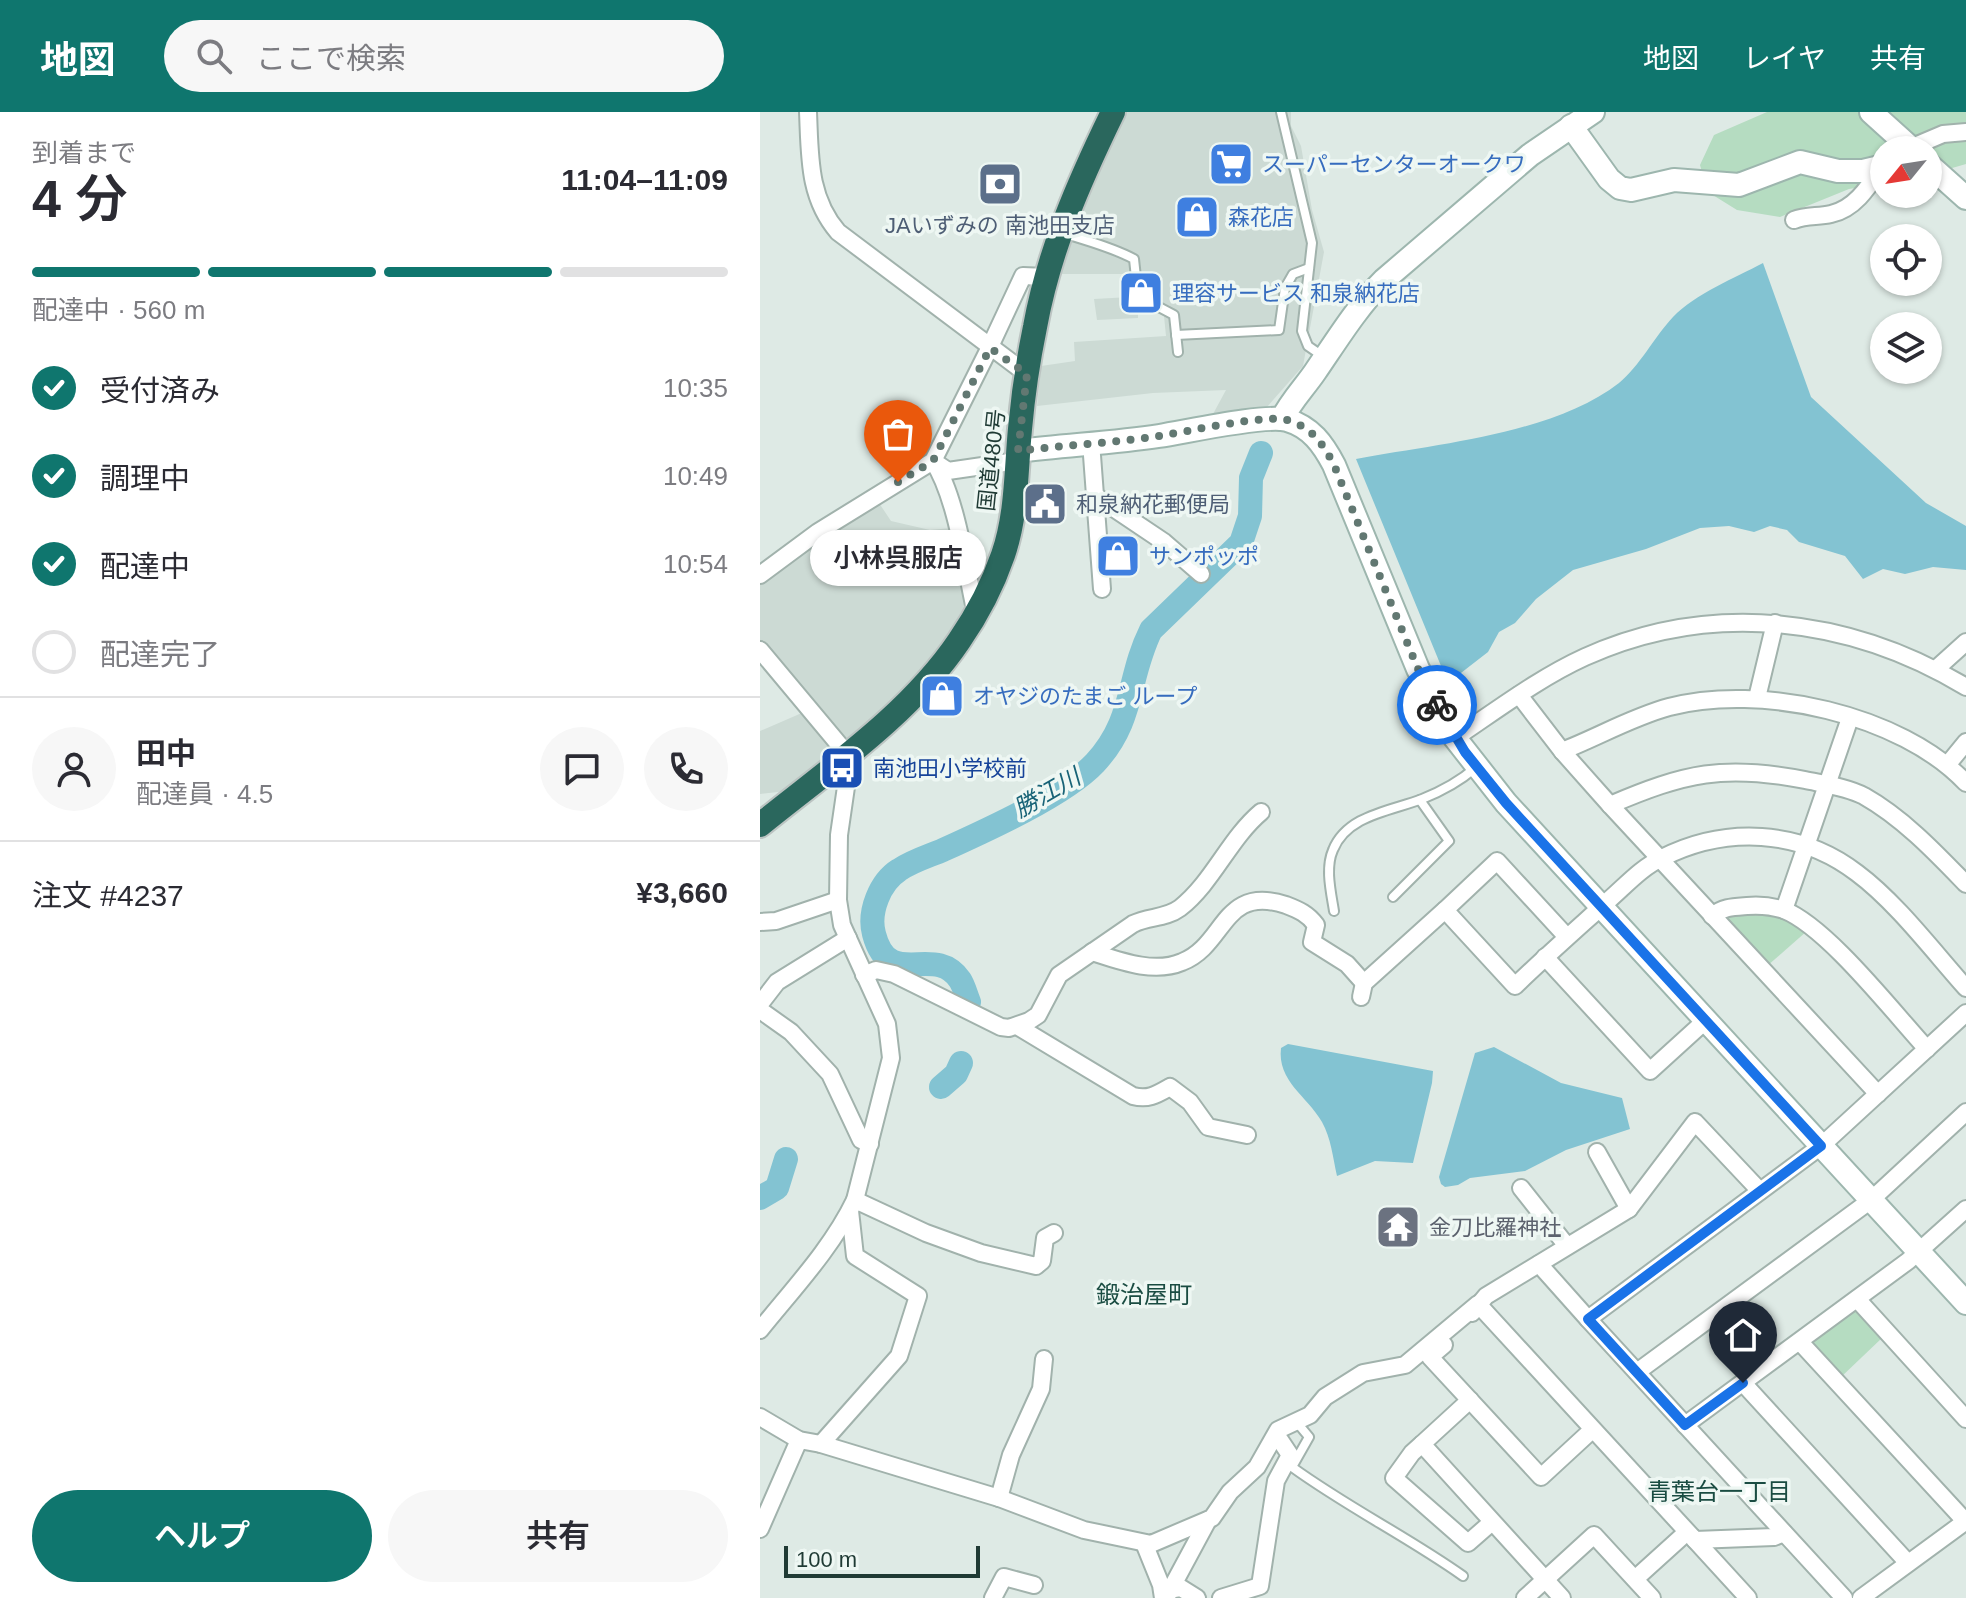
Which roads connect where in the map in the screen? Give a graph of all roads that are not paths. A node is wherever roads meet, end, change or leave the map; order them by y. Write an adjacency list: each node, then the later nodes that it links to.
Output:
1 (808, 112): 19 (street)
2 (1113, 112): 15 (highway, 国道480号)
3 (1281, 112): 16 (lane)
4 (1593, 112): 6 (street)
5 (1871, 112): 8 (street)
6 (1571, 126): 10 (street); 21 (street)
7 (1966, 132): 9 (street)
8 (1896, 136)
9 (1939, 136)
10 (1870, 168)
11 (1942, 177): 13 (street)
12 (1870, 185): 14 (street)
13 (1966, 198)
14 (1794, 220)
15 (1059, 232): 17 (highway, 国道480号); 18 (lane)
16 (1309, 268): 18 (lane); 21 (lane)
17 (1046, 277): 19 (street); 22 (highway, 国道480号)
18 (1176, 335): 20 (lane)
19 (990, 348): 22 (street); 26 (street)
20 (1178, 352)
21 (1325, 357): 23 (street)
22 (1027, 374): 25 (highway, 国道480号)
23 (1282, 419): 24 (street); 40 (street)
24 (1091, 442): 25 (street); 27 (street)
25 (1018, 451): 26 (street); 31 (highway, 国道480号)
26 (933, 461): 29 (street); 31 (street)
27 (1094, 495): 28 (street); 30 (street)
28 (1201, 574)
29 (760, 575)
30 (1102, 589)
31 (976, 614): 43 (highway, 国道480号)
32 (1775, 623): 35 (street); 37 (street); 38 (street)
33 (1966, 642): 35 (street)
34 (760, 650): 43 (street)
35 (1936, 669): 36 (street)
36 (1966, 687)
37 (1519, 695): 40 (street); 42 (street)
38 (1757, 698): 39 (street); 42 (street)
39 (1850, 718): 44 (street); 47 (street)
40 (1455, 738): 45 (street)
41 (1966, 742): 44 (street)
42 (1562, 751): 49 (street)
43 (847, 754): 51 (highway, 国道480号); 56 (street)
44 (1948, 764): 46 (street)
45 (1476, 767): 48 (lane); 57 (street)
46 (1966, 783)
47 (1826, 785): 49 (street); 52 (street); 54 (street)
48 (1420, 800): 55 (lane); 60 (lane)
49 (1610, 805): 53 (street)
50 (1261, 812): 65 (street)
51 (760, 825)
52 (1807, 845): 53 (street); 59 (street); 68 (street)
53 (1660, 858): 57 (street); 61 (street)
54 (1966, 884)
55 (1393, 897)
56 (838, 900): 62 (street); 64 (street)
57 (1601, 907): 63 (street); 71 (street)
58 (1445, 910): 63 (street); 65 (street); 66 (street)
59 (1784, 910): 61 (street); 73 (street)
60 (1334, 911)
61 (1712, 916): 74 (street)
62 (760, 922)
63 (1567, 937): 66 (street)
64 (848, 938): 67 (street); 69 (street)
65 (1092, 952): 72 (street)
66 (1545, 957): 71 (street)
67 (864, 975): 72 (street); 77 (street)
68 (1966, 988)
69 (760, 1007): 77 (street)
70 (1966, 1013): 73 (street)
71 (1705, 1021): 78 (street)
72 (1017, 1026): 76 (street)
73 (1927, 1049): 74 (street)
74 (1878, 1094): 78 (street)
75 (1966, 1112): 82 (street)
76 (1247, 1135)
77 (870, 1144): 83 (street)
78 (1821, 1146): 81 (street); 82 (street)
79 (1597, 1152): 84 (street)
80 (1521, 1188): 87 (street)
81 (1760, 1191): 84 (street); 93 (street)
82 (1871, 1200): 88 (street); 97 (street)
83 (852, 1206): 86 (street); 94 (street); 106 (street)
84 (1629, 1209): 87 (street)
85 (1966, 1209): 88 (street)
86 (1054, 1233)
87 (1567, 1246): 89 (street)
88 (1919, 1252): 90 (street); 91 (street)
89 (1539, 1264): 92 (street); 93 (street)
90 (1857, 1299): 95 (street); 101 (street)
91 (1966, 1303)
92 (1478, 1304): 99 (street); 103 (street); 104 (street)
93 (1588, 1319): 97 (street)
94 (760, 1330)
95 (1800, 1342): 98 (street); 110 (street)
96 (1044, 1359): 108 (street)
97 (1637, 1372): 102 (street)
98 (1743, 1383): 102 (street); 116 (street)
99 (1470, 1400): 103 (street); 107 (street)
100 (760, 1417): 105 (street)
101 (1966, 1419)
102 (1685, 1425): 113 (street)
103 (1592, 1430): 114 (street)
104 (1277, 1439): 109 (street); 117 (lane); 122 (street)
105 (799, 1440): 106 (street); 112 (street)
106 (821, 1444): 108 (street)
107 (1422, 1444): 111 (street); 111 (street)
108 (999, 1498): 115 (street)
109 (1208, 1520): 115 (street); 121 (street)
110 (1966, 1521): 116 (street)
111 (1492, 1522): 118 (street)
112 (760, 1529)
113 (1784, 1533): 114 (street); 129 (street)
114 (1691, 1536): 119 (street); 128 (street)
115 (1144, 1543): 121 (street)
116 (1908, 1563): 130 (street)
117 (1463, 1576)
118 (1545, 1579): 119 (street); 125 (street); 126 (street)
119 (1635, 1579): 127 (street)
120 (1034, 1585): 123 (street)
121 (1166, 1595): 124 (street)
122 (1228, 1597)
123 (993, 1598)
124 (1197, 1598)
125 (1525, 1598)
126 (1562, 1598)
127 (1652, 1598)
128 (1748, 1598)
129 (1844, 1598)
130 (1861, 1598)

